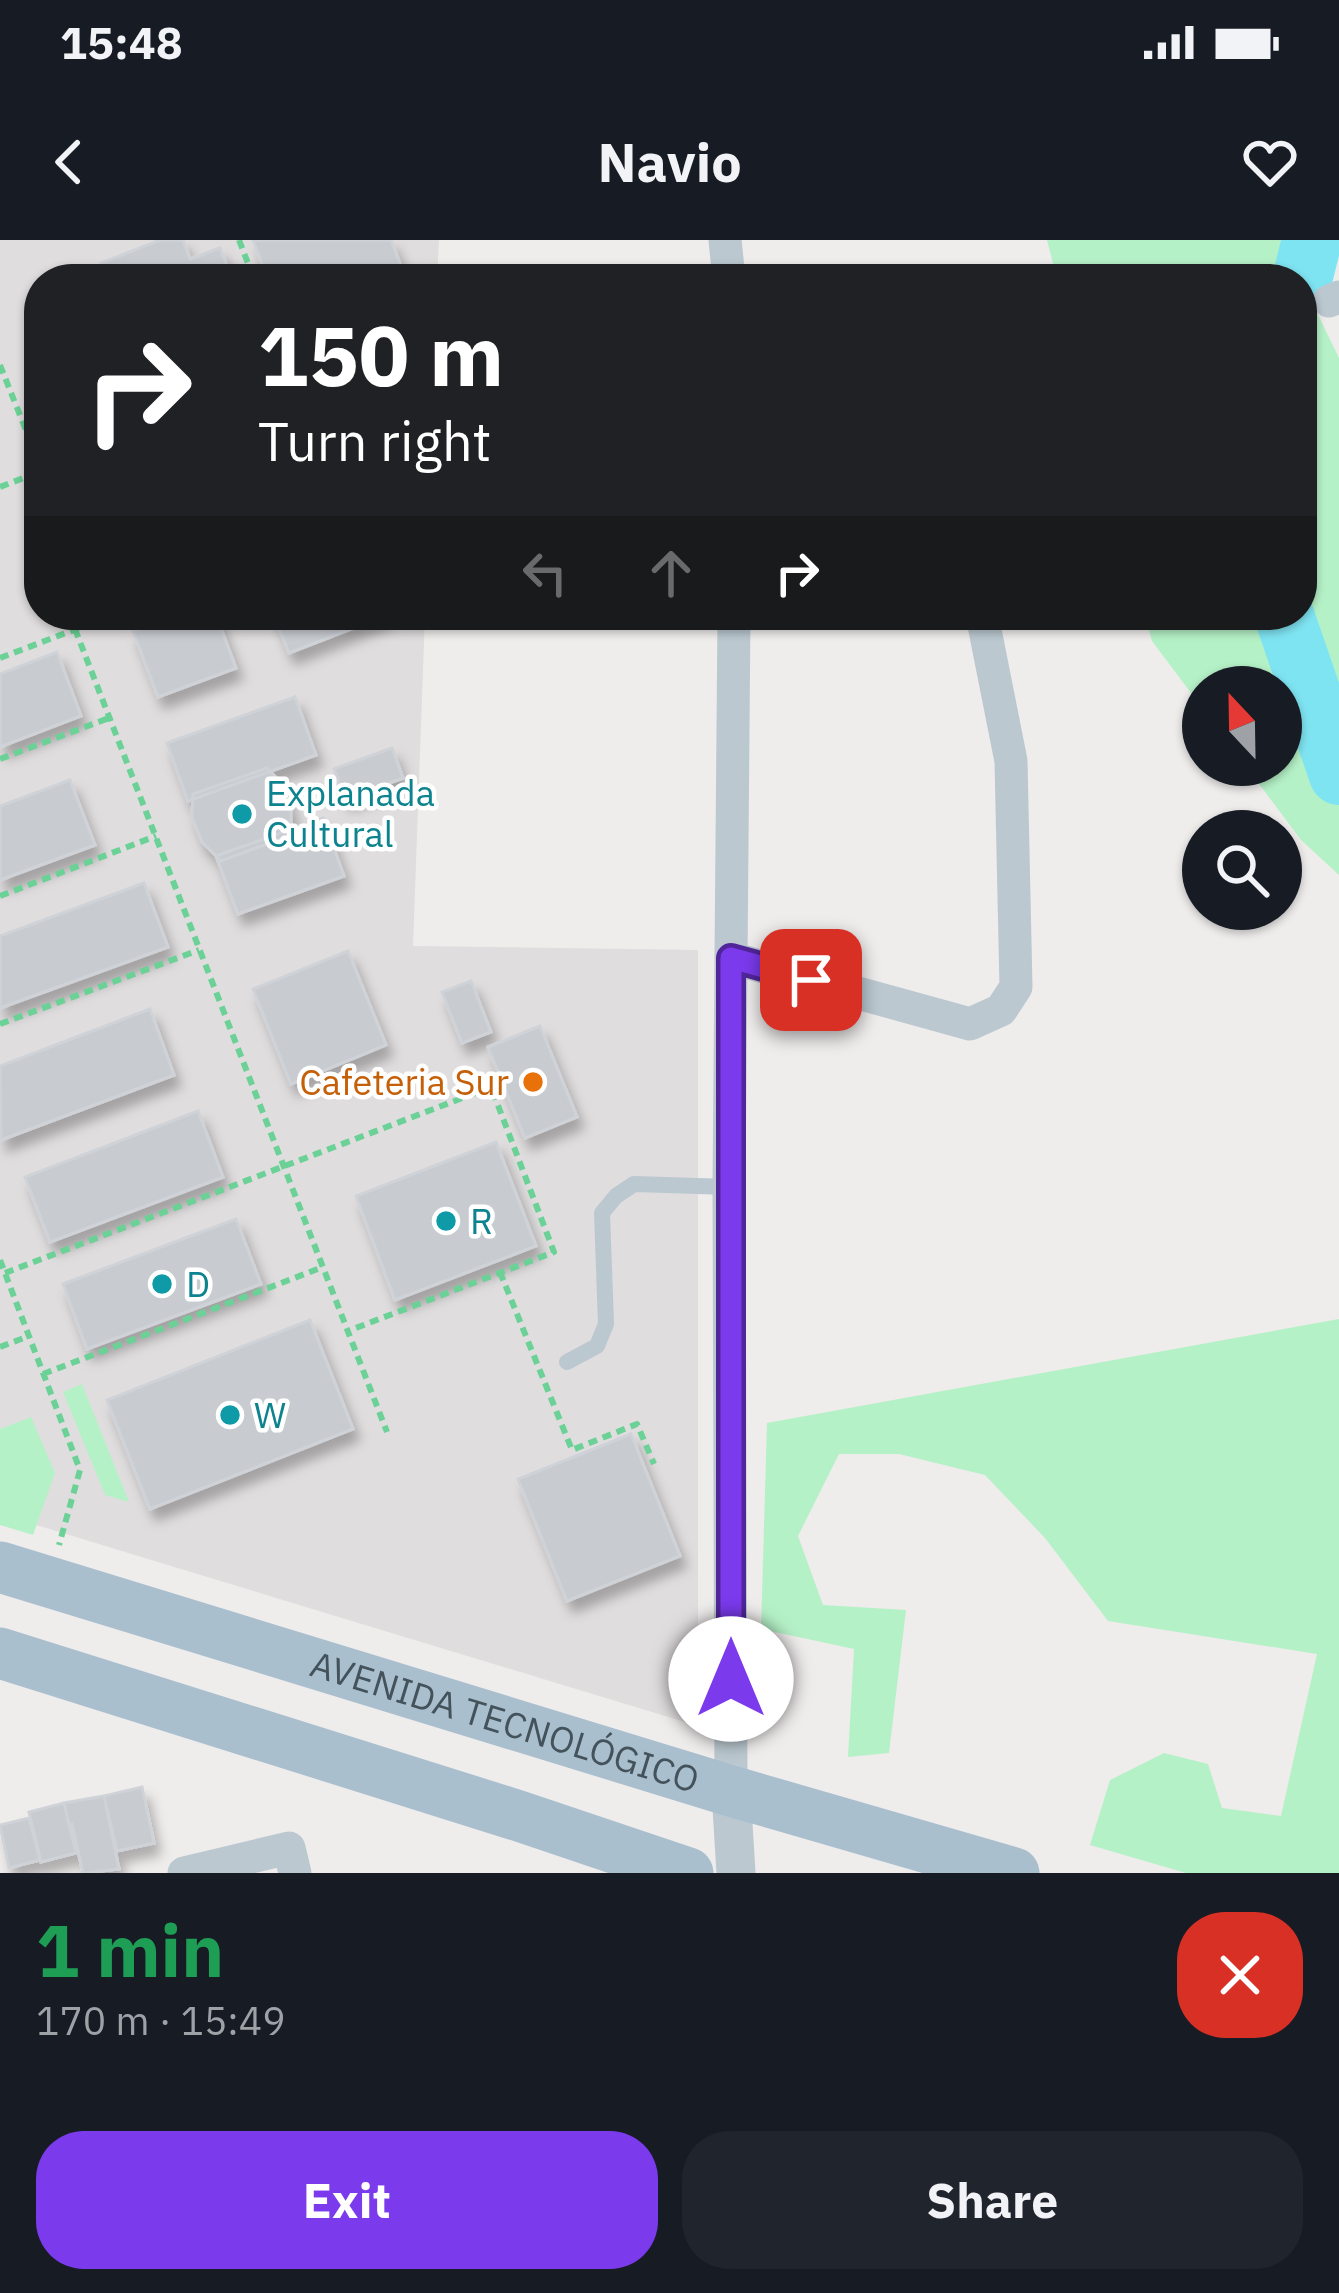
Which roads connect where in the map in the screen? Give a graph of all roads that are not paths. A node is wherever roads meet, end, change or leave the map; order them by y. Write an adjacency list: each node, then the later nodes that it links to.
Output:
1 (734, 630): 3 (street)
2 (985, 630): 3 (street)
3 (731, 958): 4 (street)
4 (729, 1187): 5 (lane); 8 (street)
5 (567, 1362)
6 (0, 1567): 8 (main road, AVENIDA TECNOLÓGICO)
7 (0, 1653): 11 (main road)
8 (731, 1791): 12 (street); 13 (main road, AVENIDA TECNOLÓGICO)
9 (292, 1860): 10 (street)
10 (184, 1873)
11 (688, 1873)
12 (736, 1873)
13 (1014, 1873)

